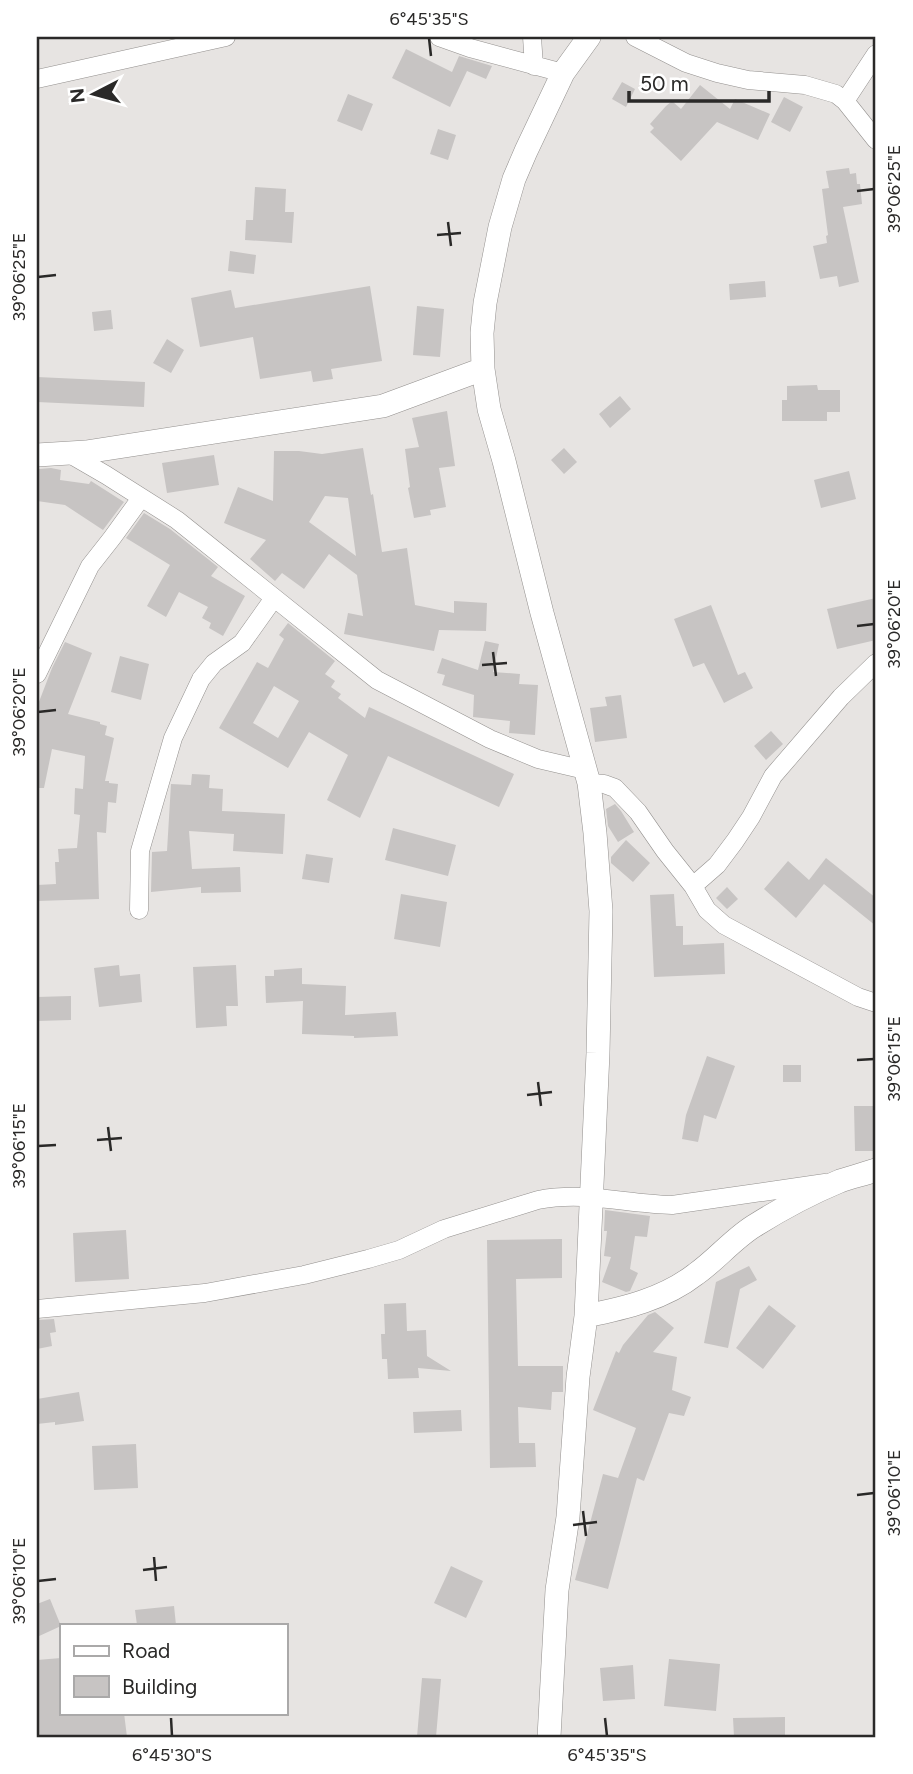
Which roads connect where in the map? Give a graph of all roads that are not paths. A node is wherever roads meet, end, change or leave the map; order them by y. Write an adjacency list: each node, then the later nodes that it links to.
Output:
1 (226, 37): 9 (street)
2 (439, 37): 7 (street)
3 (532, 37): 7 (street)
4 (589, 37): 8 (street)
5 (635, 37): 10 (street)
6 (876, 54): 10 (street)
7 (534, 66): 8 (street)
8 (563, 73): 12 (street)
9 (37, 79)
10 (845, 101): 11 (street)
11 (876, 140)
12 (483, 369): 13 (street); 19 (street)
13 (68, 453): 14 (street); 15 (street)
14 (37, 455)
15 (141, 498): 16 (street); 18 (street)
16 (274, 598): 19 (street); 21 (street)
17 (876, 663): 20 (street)
18 (37, 674)
19 (587, 777): 20 (street); 25 (street)
20 (693, 886): 22 (street)
21 (139, 909)
22 (876, 1003)
23 (876, 1170): 24 (street)
24 (841, 1181): 25 (street); 27 (street)
25 (591, 1196): 26 (street); 27 (street)
26 (37, 1309)
27 (586, 1316): 28 (street)
28 (549, 1737)

